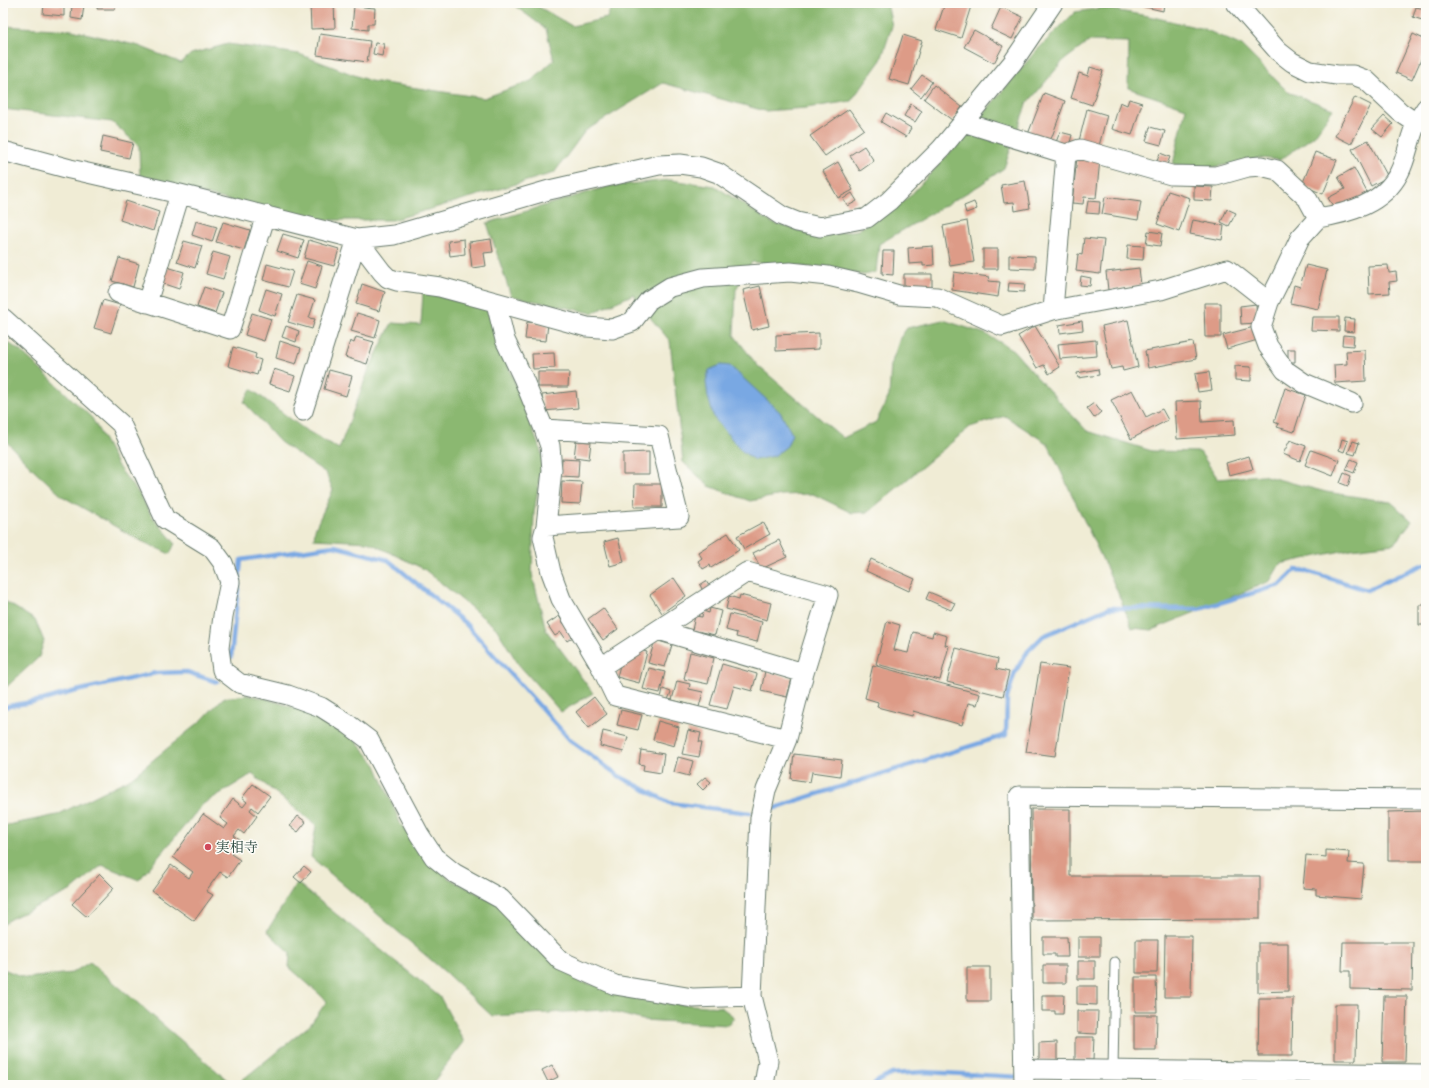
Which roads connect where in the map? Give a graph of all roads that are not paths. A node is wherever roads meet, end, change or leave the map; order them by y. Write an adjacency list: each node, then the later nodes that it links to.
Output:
1 (1053, 3): 4 (street)
2 (1236, 3): 3 (street)
3 (1421, 116): 9 (street)
4 (963, 122): 6 (street); 10 (street)
5 (3, 151): 7 (street)
6 (1066, 154): 9 (street); 15 (street)
7 (180, 194): 8 (street); 13 (street)
8 (266, 215): 10 (street); 13 (street)
9 (1318, 218): 12 (street)
10 (357, 240): 14 (street); 18 (street)
11 (118, 294): 13 (street)
12 (1269, 302): 15 (street); 17 (street)
13 (147, 303)
14 (496, 303): 15 (street); 19 (street)
15 (1053, 310)
16 (3, 318): 27 (street)
17 (1352, 403)
18 (303, 411)
19 (544, 428): 20 (street); 20 (street)
20 (546, 526): 22 (street)
21 (658, 630): 22 (street); 23 (street); 23 (street)
22 (601, 667): 24 (street)
23 (804, 673): 24 (street)
24 (787, 739): 27 (street)
25 (1426, 800): 30 (street)
26 (1115, 962): 28 (lane)
27 (752, 996): 31 (street)
28 (1113, 1070): 29 (street); 30 (street)
29 (1426, 1074)
30 (1024, 1077)
31 (764, 1085)

